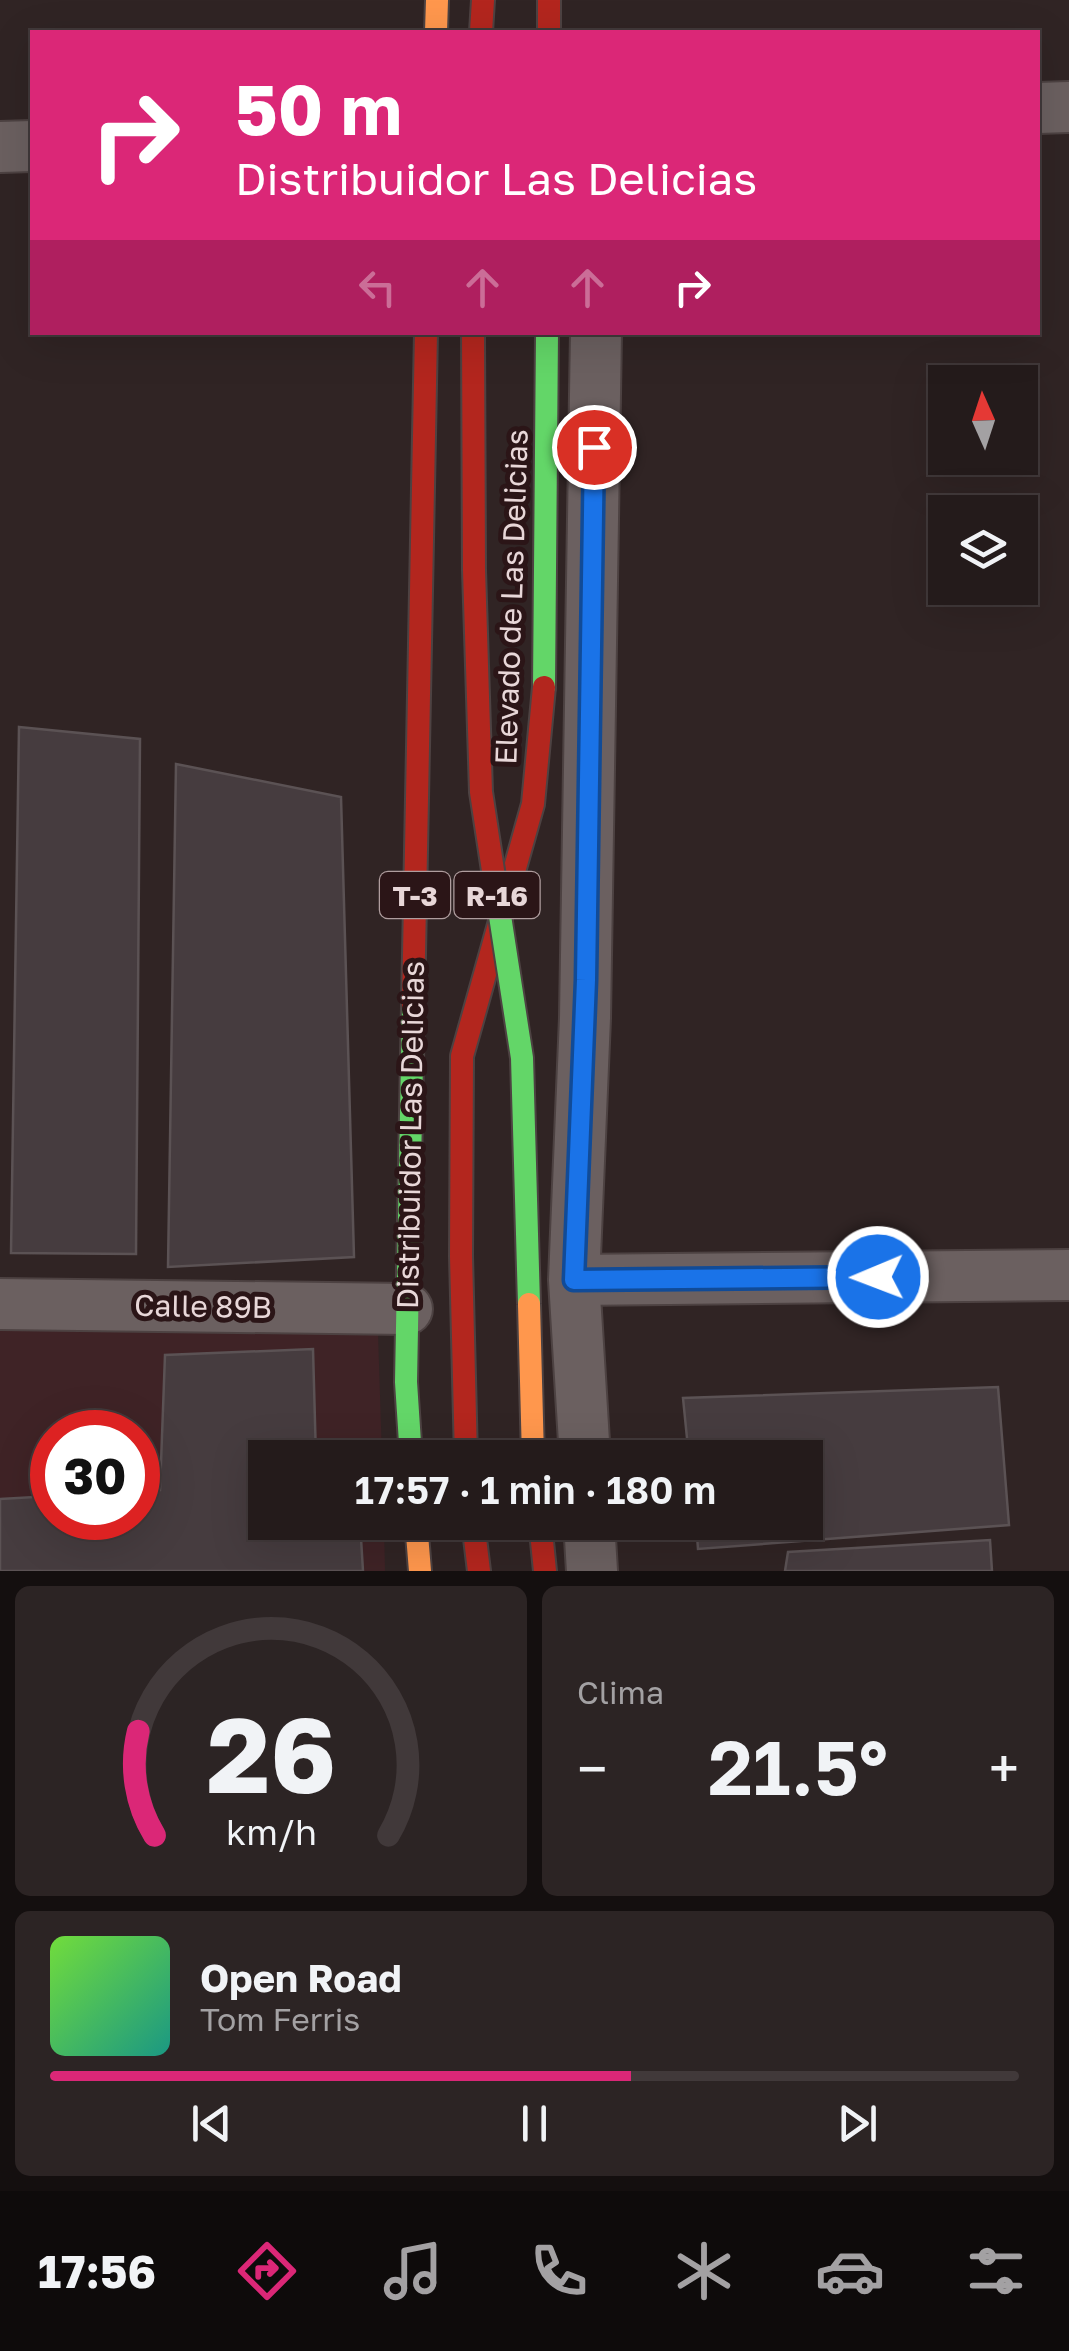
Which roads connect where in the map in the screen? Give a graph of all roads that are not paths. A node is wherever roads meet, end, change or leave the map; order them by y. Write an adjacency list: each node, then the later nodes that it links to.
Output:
1 (438, 0): 4 (main road)
2 (482, 0): 5 (main road)
3 (549, 0): 6 (main road)
4 (436, 30)
5 (482, 30)
6 (549, 30)
7 (1069, 107): 8 (street)
8 (1040, 108)
9 (30, 146): 10 (street)
10 (0, 147)
11 (426, 335): 18 (main road, Distribuidor Las Delicias / T-3)
12 (473, 335): 21 (main road, Elevado de Las Delicias / R-16, bridge)
13 (547, 335): 20 (main road, Elevado de Las Delicias / R-16)
14 (596, 335): 16 (street)
15 (1069, 1275): 16 (street)
16 (574, 1280): 22 (street)
17 (0, 1304): 18 (street, Calle 89B)
18 (407, 1309): 19 (main road, Distribuidor Las Delicias / T-3)
19 (410, 1440)
20 (465, 1440)
21 (533, 1440)
22 (584, 1440)
23 (417, 1540): 27 (main road)
24 (475, 1540): 28 (main road)
25 (542, 1540): 29 (main road)
26 (590, 1540): 30 (street)
27 (420, 1571)
28 (479, 1571)
29 (545, 1571)
30 (592, 1571)

